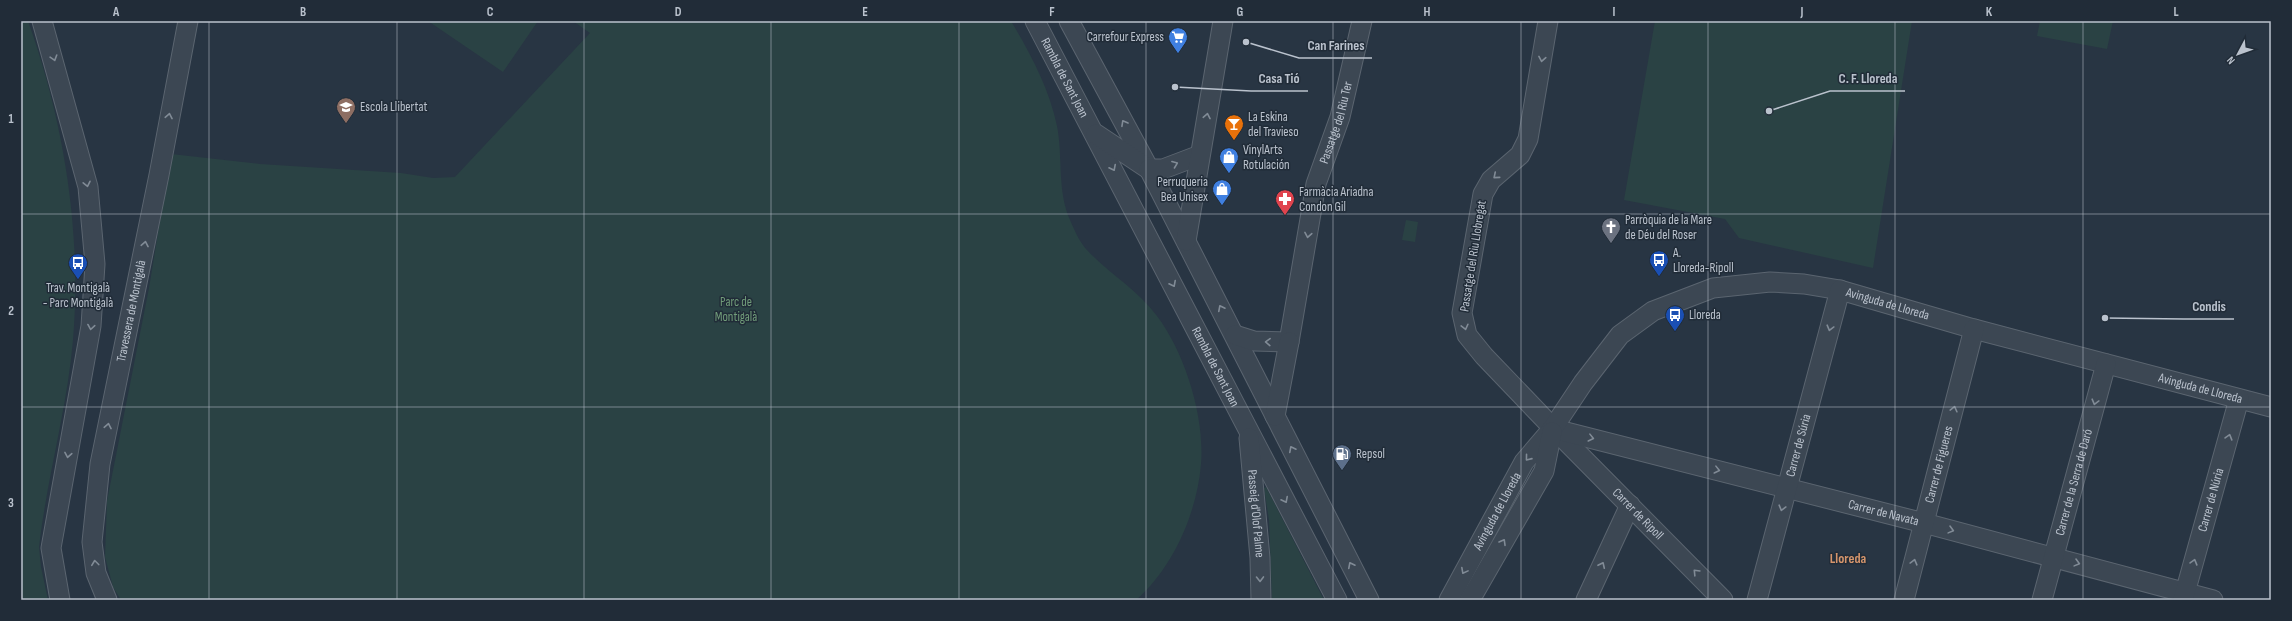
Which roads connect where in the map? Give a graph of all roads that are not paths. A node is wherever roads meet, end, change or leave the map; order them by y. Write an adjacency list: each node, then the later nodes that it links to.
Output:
1 (42, 21): 27 (street, one-way to 27)
2 (188, 21): 28 (street, Travessera de Montigalà, one-way to 2)
3 (1035, 21): 8 (street, Rambla de Sant Joan)
4 (1069, 21): 10 (street, Rambla de Sant Joan, one-way to 4)
5 (1223, 21): 9 (street, one-way to 5)
6 (1362, 21): 15 (street, Passatge del Riu Ter, one-way to 15)
7 (1548, 21): 21 (street, Passatge del Riu Llobregat, one-way to 21)
8 (1095, 133): 10 (street, Rambla de Sant Joan); 20 (street, Rambla de Sant Joan, one-way to 20)
9 (1200, 155): 10 (street, one-way to 9); 11 (street)
10 (1149, 169): 11 (street, Rambla de Sant Joan)
11 (1186, 241): 14 (street, Rambla de Sant Joan, one-way to 11)
12 (1840, 290): 13 (street, Avinguda de Lloreda); 21 (street, Avinguda de Lloreda); 22 (street, Carrer de Súria, one-way to 22)
13 (1974, 329): 16 (street, Avinguda de Lloreda); 24 (street, Carrer de Figueres, one-way to 13)
14 (1234, 335): 15 (street, one-way to 14); 19 (street, Rambla de Sant Joan)
15 (1289, 342): 19 (street, Passatge del Riu Ter)
16 (2106, 364): 17 (street, Avinguda de Lloreda); 25 (street, Carrer de la Serra de Daró, one-way to 25)
17 (2239, 399): 18 (street, Avinguda de Lloreda); 26 (street, Carrer de Núria, one-way to 17)
18 (2271, 407)
19 (1275, 416): 31 (street, Rambla de Sant Joan, one-way to 19)
20 (1248, 428): 29 (street, Passeig d'Olof Palme, one-way to 29); 30 (street, Rambla de Sant Joan, one-way to 30)
21 (1553, 428): 22 (street, Carrer de Navata, one-way to 22); 23 (street, Carrer de Ripoll); 32 (street, Avinguda de Lloreda, one-way to 32); 33 (street, Avinguda de Lloreda, one-way to 21)
22 (1787, 489): 24 (street, Carrer de Navata); 36 (street, Carrer de Súria, one-way to 36)
23 (1630, 505): 34 (street, one-way to 23); 35 (street, Carrer de Ripoll, one-way to 23)
24 (1924, 523): 25 (street, Carrer de Navata, one-way to 25); 37 (street, Carrer de Figueres, one-way to 24)
25 (2053, 557): 26 (street, Carrer de Navata, one-way to 26); 38 (street, Carrer de la Serra de Daró)
26 (2184, 596): 39 (street, Carrer de Navata)
27 (60, 600)
28 (107, 600)
29 (1260, 600)
30 (1337, 600)
31 (1369, 600)
32 (1449, 600)
33 (1470, 600)
34 (1586, 600)
35 (1723, 600)
36 (1757, 600)
37 (1904, 600)
38 (2042, 600)
39 (2213, 600)

